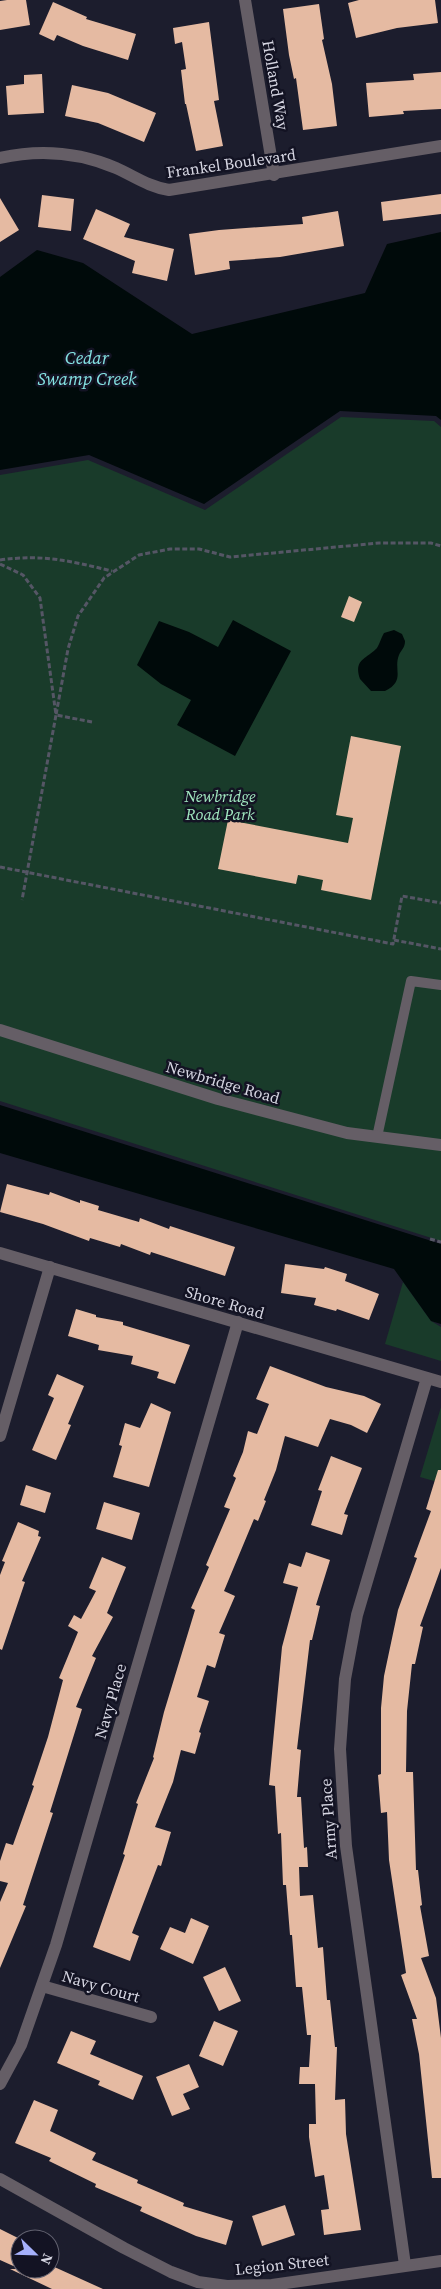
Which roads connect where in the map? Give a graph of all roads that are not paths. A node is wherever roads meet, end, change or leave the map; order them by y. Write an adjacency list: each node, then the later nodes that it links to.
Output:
1 (245, 0): 4 (street, Holland Way)
2 (441, 146): 4 (street, Frankel Boulevard)
3 (0, 158): 4 (street, Frankel Boulevard)
4 (274, 174)
5 (441, 985): 7 (lane)
6 (0, 1030): 7 (street, Newbridge Road)
7 (378, 1137): 8 (street, Newbridge Road)
8 (441, 1145)
9 (0, 1253): 10 (street, Shore Road)
10 (50, 1267): 11 (street, Shore Road); 14 (street)
11 (238, 1322): 12 (street, Shore Road); 15 (street, Navy Place)
12 (427, 1378): 13 (street, Shore Road); 20 (street, Army Place)
13 (441, 1382)
14 (0, 1436)
15 (42, 1986): 16 (street, Navy Court); 17 (street, Navy Place)
16 (151, 2016)
17 (0, 2084)
18 (0, 2179): 20 (street, Legion Street)
19 (441, 2260): 20 (street, Legion Street)
20 (405, 2265)

